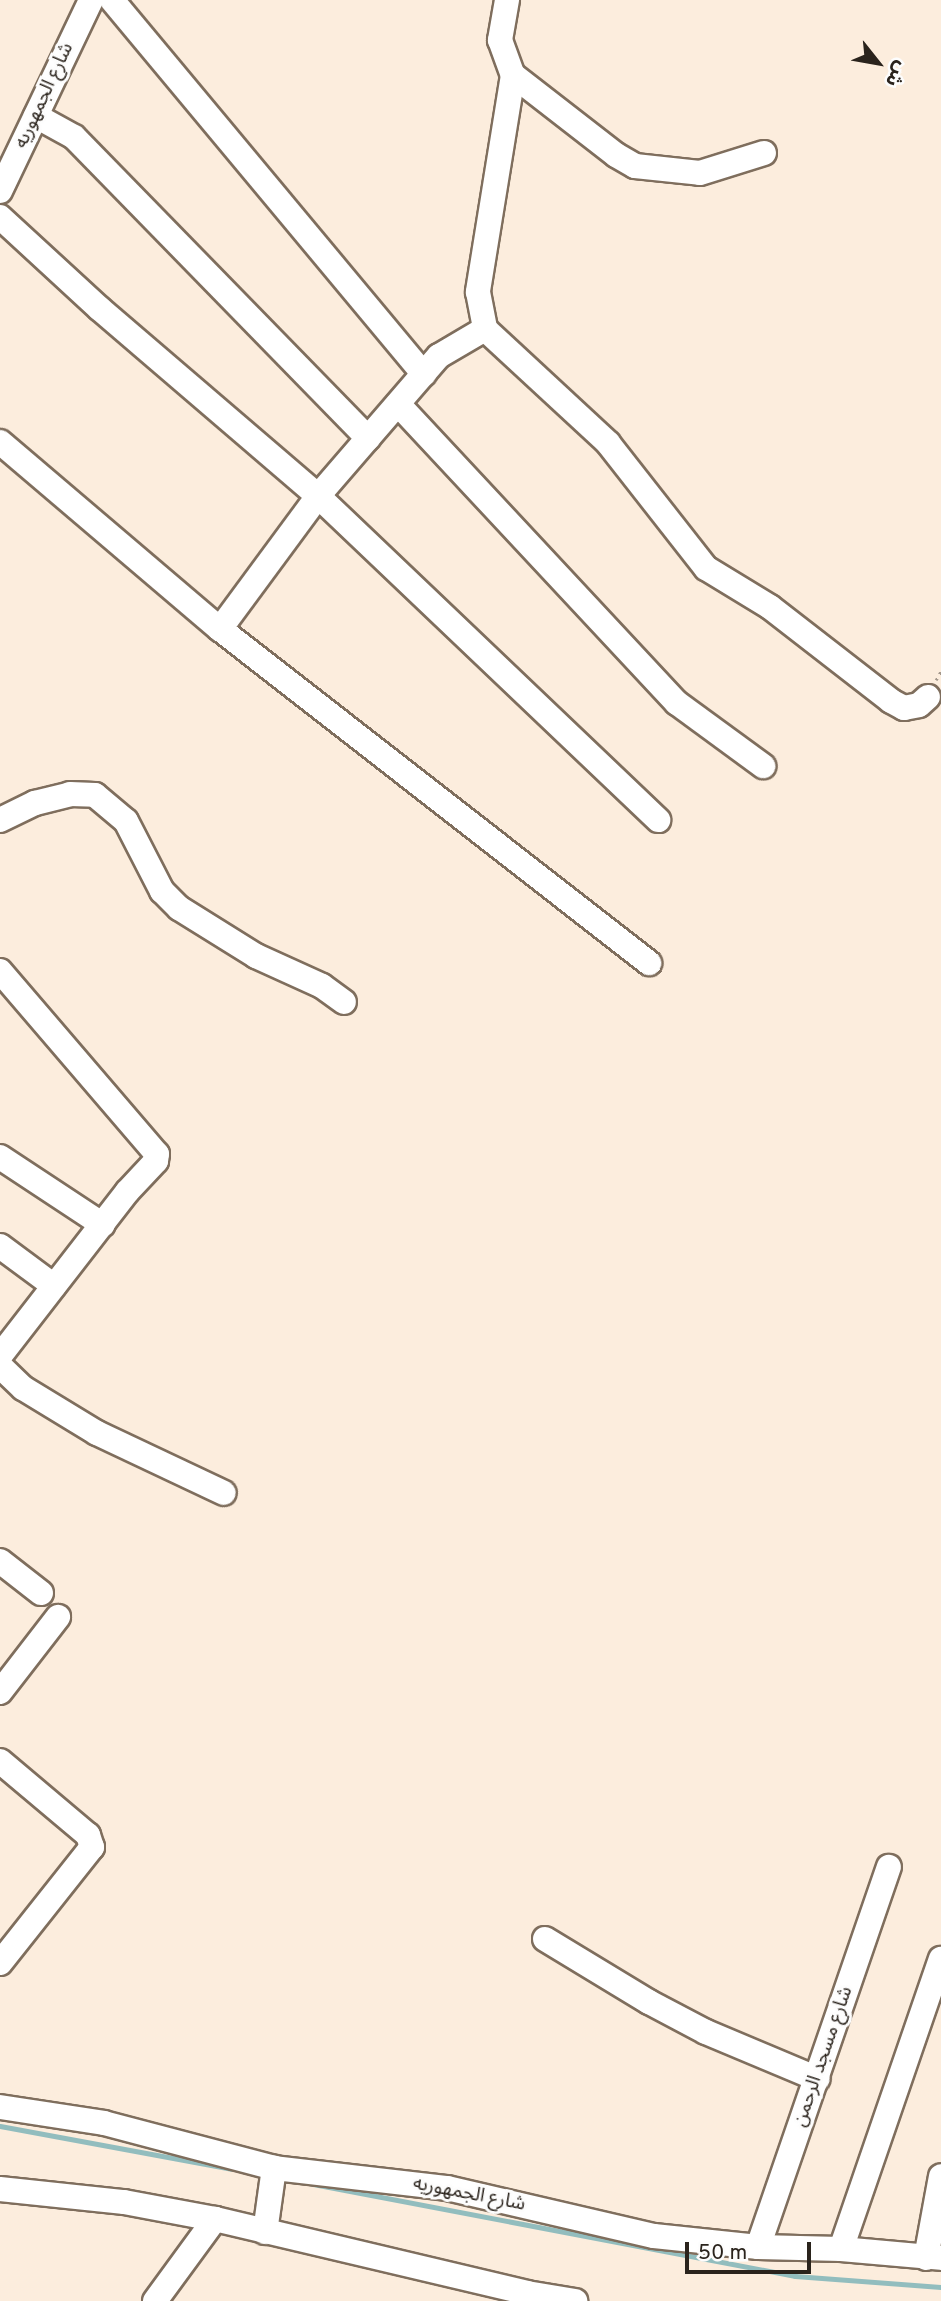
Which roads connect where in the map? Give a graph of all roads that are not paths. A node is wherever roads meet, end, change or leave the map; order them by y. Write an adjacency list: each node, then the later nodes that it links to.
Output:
1 (91, 0): 5 (street, شارع الجمهوريه)
2 (112, 0): 10 (street)
3 (507, 0): 4 (street)
4 (513, 75): 6 (street); 9 (street)
5 (36, 117): 7 (street, شارع الجمهوريه); 12 (street)
6 (764, 153)
7 (0, 191)
8 (0, 217): 14 (street)
9 (485, 329): 10 (street); 16 (street)
10 (424, 374): 11 (street)
11 (398, 404): 12 (street); 17 (street)
12 (368, 438): 14 (street)
13 (0, 442): 15 (street)
14 (318, 496): 15 (street); 19 (street)
15 (220, 629): 20 (street)
16 (928, 697)
17 (763, 766)
18 (0, 820): 22 (street)
19 (658, 820)
20 (649, 963)
21 (0, 971): 24 (street)
22 (344, 1002)
23 (0, 1157): 24 (street)
24 (103, 1225): 26 (street)
25 (0, 1246): 26 (street)
26 (54, 1286): 27 (street)
27 (0, 1356)
28 (0, 1366): 29 (street)
29 (224, 1493)
30 (0, 1561): 31 (street)
31 (41, 1593)
32 (58, 1617): 33 (street)
33 (0, 1692)
34 (0, 1761): 38 (street)
35 (889, 1867): 39 (street, شارع مسجد الرحمن)
36 (545, 1939): 39 (street)
37 (941, 1959): 47 (street)
38 (0, 1964)
39 (818, 2079): 46 (street, شارع مسجد الرحمن)
40 (0, 2108): 41 (street, شارع الجمهوريه)
41 (274, 2172): 45 (street); 46 (street, شارع الجمهوريه)
42 (941, 2176): 48 (street)
43 (0, 2189): 44 (street)
44 (215, 2219): 45 (street); 49 (street)
45 (267, 2222): 50 (street)
46 (758, 2247): 47 (street, شارع الجمهوريه)
47 (841, 2249): 48 (street, شارع الجمهوريه)
48 (934, 2258)
49 (155, 2301)
50 (575, 2301)

